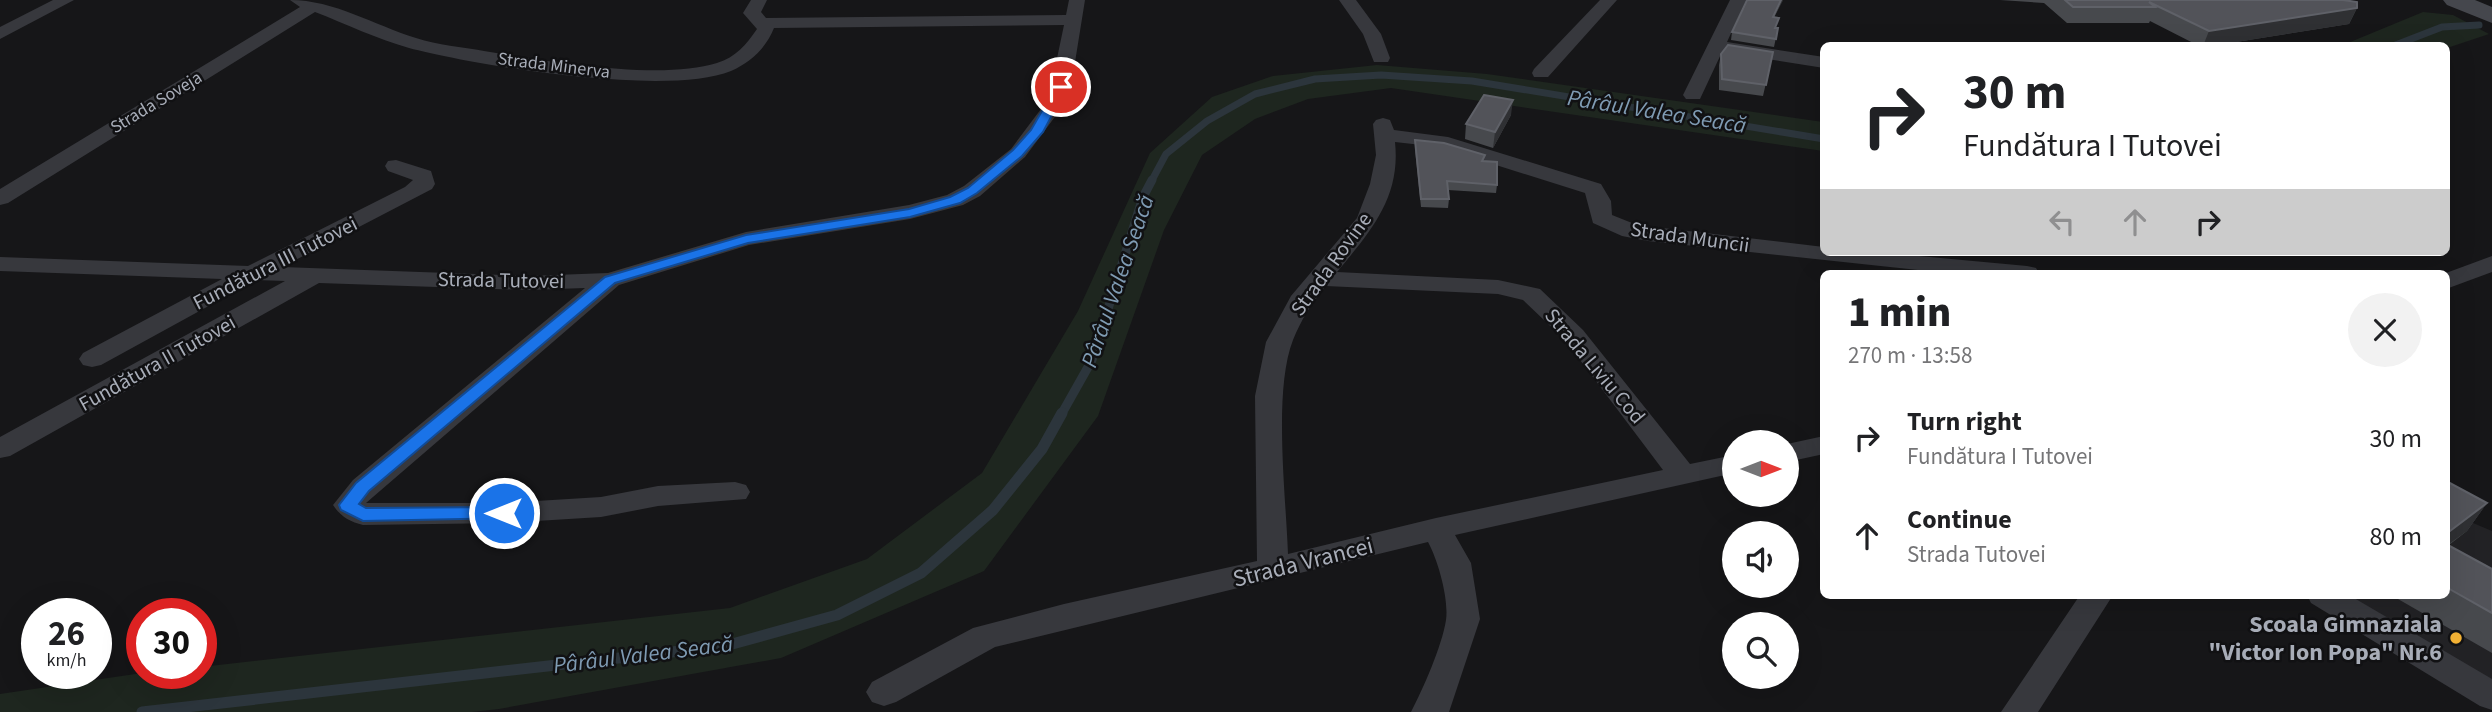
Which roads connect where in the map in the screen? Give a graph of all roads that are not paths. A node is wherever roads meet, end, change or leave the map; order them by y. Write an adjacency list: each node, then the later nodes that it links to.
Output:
1 (66, 0): 11 (street)
2 (759, 0): 10 (street)
3 (1347, 0): 13 (street)
4 (1609, 0): 15 (street)
5 (1738, 0): 12 (street)
6 (2455, 0): 9 (main road)
7 (306, 3): 10 (street, Strada Minerva); 19 (street, Strada Soveja)
8 (1075, 10): 10 (street); 28 (street, Strada Tutovei)
9 (2485, 13)
10 (762, 23)
11 (0, 34)
12 (1716, 46): 14 (street); 16 (street)
13 (1381, 58)
14 (1820, 62)
15 (1541, 73)
16 (1693, 95)
17 (1384, 130): 20 (street, Strada Muncii); 27 (street, Strada Rovine)
18 (397, 166): 25 (street, Fundătura III Tutovei)
19 (0, 198)
20 (1820, 254)
21 (1838, 256): 24 (street, Strada Muncii)
22 (2492, 263): 29 (street)
23 (0, 264): 25 (street, Strada Tutovei)
24 (1992, 270)
25 (252, 273): 26 (street, Strada Tutovei); 30 (street, Fundătura III Tutovei)
26 (313, 276): 28 (street, Strada Tutovei); 32 (street, Fundătura II Tutovei)
27 (1321, 278): 35 (street, Strada Liviu Cod); 38 (street, Strada Rovine)
28 (610, 280): 36 (street)
29 (2450, 280)
30 (92, 359)
31 (1820, 446): 33 (street)
32 (0, 449)
33 (1799, 450)
34 (1722, 467): 35 (street, Strada Vrancei)
35 (1683, 475): 37 (street, Strada Vrancei)
36 (735, 492)
37 (1436, 529): 38 (street, Strada Vrancei); 43 (street)
38 (1273, 570): 41 (street, Strada Vrancei)
39 (2094, 599): 44 (street)
40 (2330, 599): 42 (street)
41 (884, 692)
42 (2492, 696)
43 (1429, 712)
44 (2019, 712)

